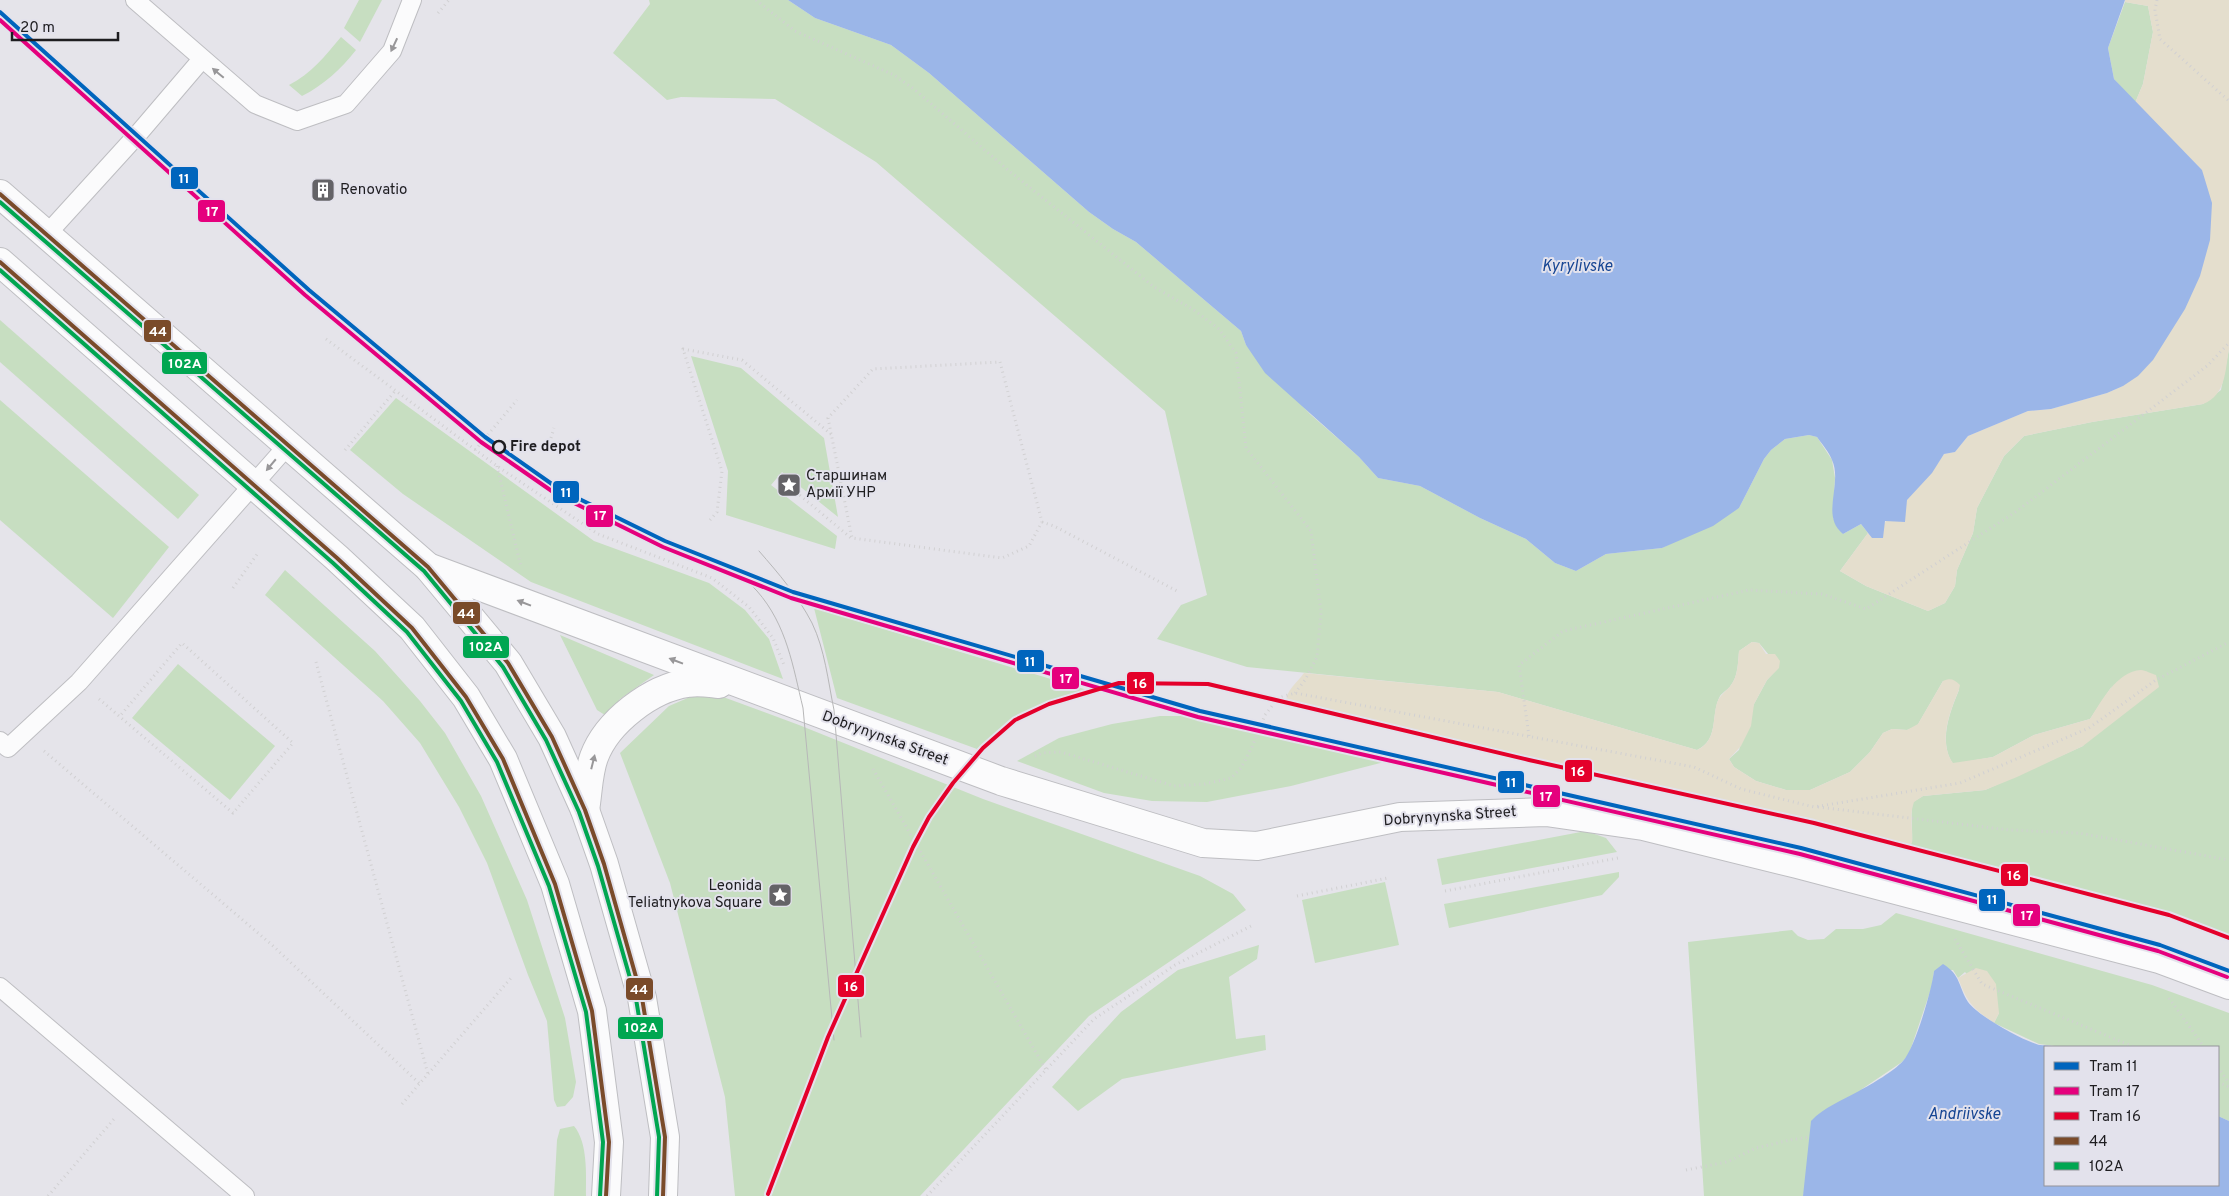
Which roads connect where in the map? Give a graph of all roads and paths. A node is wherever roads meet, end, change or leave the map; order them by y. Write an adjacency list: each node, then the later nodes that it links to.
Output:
1 (135, 0): 5 (lane)
2 (412, 0): 5 (lane, one-way to 5)
3 (756, 0): 36 (path)
4 (2157, 0): 6 (path)
5 (202, 60): 8 (lane)
6 (2229, 101)
7 (0, 194): 8 (main road)
8 (46, 234): 17 (main road)
9 (0, 262): 21 (main road)
10 (326, 339): 12 (path)
11 (2229, 343): 39 (path)
12 (396, 390): 18 (path); 19 (path)
13 (517, 400): 18 (path)
14 (554, 428): 16 (path)
15 (832, 436): 23 (path); 24 (path); 25 (path)
16 (552, 438)
17 (288, 444): 21 (lane, one-way to 21); 27 (main road)
18 (475, 450): 20 (path)
19 (342, 454)
20 (497, 466): 28 (path); 33 (path)
21 (254, 485): 34 (lane); 69 (main road)
22 (796, 492): 25 (path)
23 (710, 520)
24 (1042, 522): 25 (path); 30 (path)
25 (852, 538)
26 (258, 553): 29 (path)
27 (428, 567): 35 (main road, Dobrynynska Street, one-way to 27); 44 (main road)
28 (522, 570)
29 (233, 588)
30 (1177, 591)
31 (2229, 642): 43 (path)
32 (316, 662): 60 (path)
33 (788, 674)
34 (79, 682): 37 (path); 38 (lane)
35 (738, 684): 42 (main road, Dobrynynska Street); 44 (main road, Dobrynynska Street, one-way to 35)
36 (1295, 693): 39 (path); 42 (path)
37 (119, 716): 37 (path)
38 (24, 733): 40 (lane); 62 (path)
39 (1529, 736): 43 (path)
40 (0, 741)
41 (871, 765): 59 (path)
42 (1001, 781): 53 (main road, Dobrynynska Street)
43 (1814, 806): 46 (path)
44 (585, 810): 70 (main road)
45 (1618, 858): 48 (path)
46 (2229, 860)
47 (1388, 878): 49 (path)
48 (1445, 891)
49 (1297, 896)
50 (1252, 926): 59 (path)
51 (1954, 936): 56 (path)
52 (511, 978): 60 (path)
53 (2229, 985)
54 (0, 987): 63 (lane)
55 (2165, 993): 57 (path)
56 (2132, 1046)
57 (2203, 1046)
58 (2219, 1068): 61 (path)
59 (1046, 1070): 71 (path)
60 (428, 1074): 62 (path)
61 (2229, 1083)
62 (420, 1084): 64 (path)
63 (131, 1099): 67 (path); 68 (lane)
64 (402, 1104)
65 (1810, 1138): 66 (path)
66 (1686, 1170)
67 (48, 1196)
68 (245, 1196)
69 (606, 1196)
70 (663, 1196)
71 (926, 1196)

